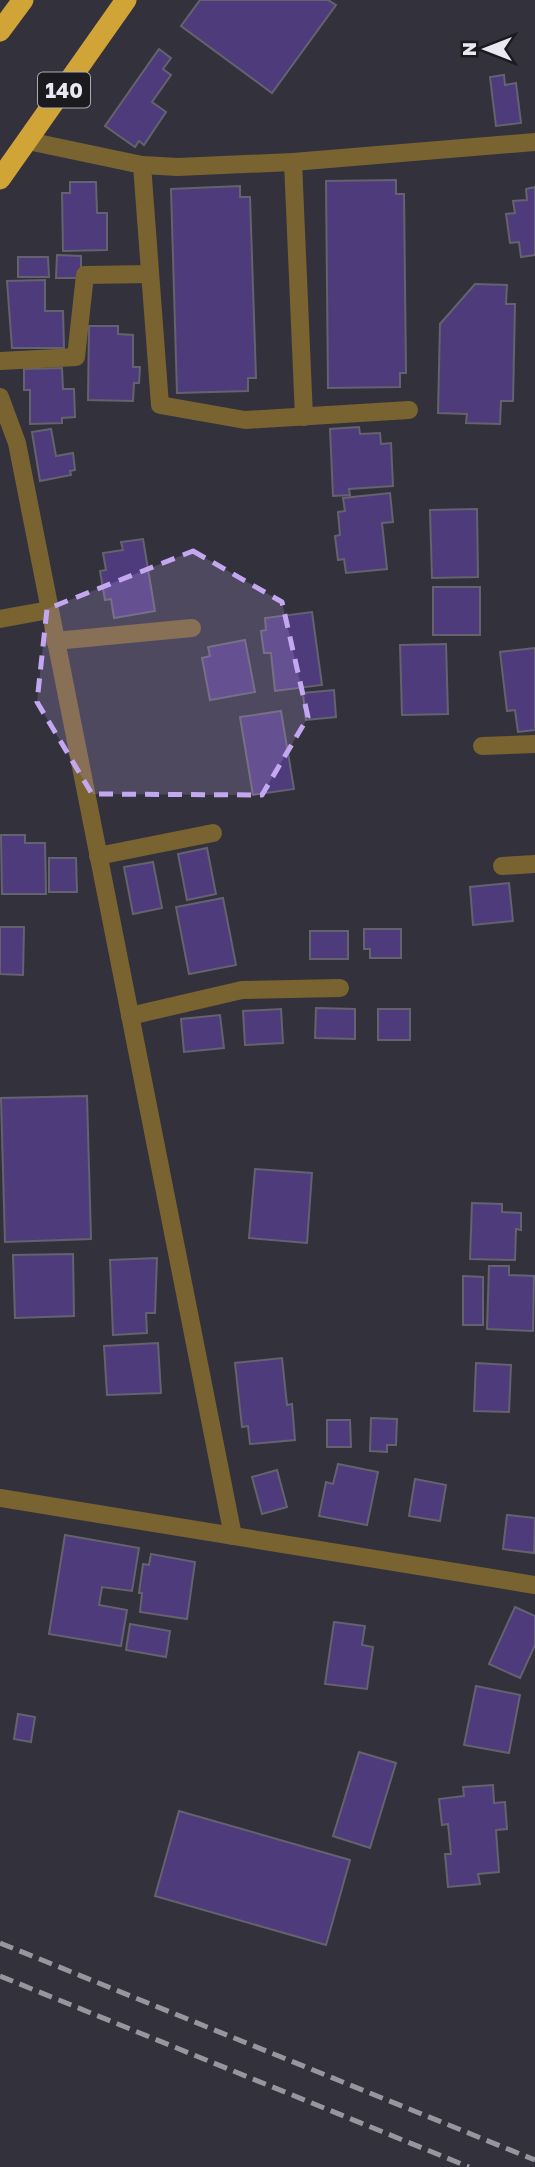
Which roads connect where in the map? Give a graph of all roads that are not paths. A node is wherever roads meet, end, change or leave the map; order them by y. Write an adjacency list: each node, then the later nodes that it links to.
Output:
1 (23, 0): 3 (highway)
2 (126, 0): 4 (highway, 140)
3 (0, 31)
4 (28, 141): 7 (street); 8 (highway, 140)
5 (535, 142): 6 (street)
6 (293, 162): 7 (street); 13 (street)
7 (142, 165): 9 (street)
8 (0, 179)
9 (150, 274): 10 (street); 13 (street)
10 (0, 361)
11 (0, 397): 14 (street)
12 (409, 410): 13 (street)
13 (304, 417)
14 (48, 610): 15 (street); 17 (street)
15 (0, 619)
16 (192, 628): 17 (street)
17 (55, 641): 21 (street)
18 (535, 744): 19 (street)
19 (482, 746)
20 (213, 833): 21 (street)
21 (98, 856): 25 (street)
22 (535, 864): 23 (street)
23 (502, 866)
24 (340, 988): 25 (street)
25 (130, 1016): 27 (street)
26 (0, 1498): 27 (street)
27 (233, 1536): 28 (street)
28 (535, 1585)

